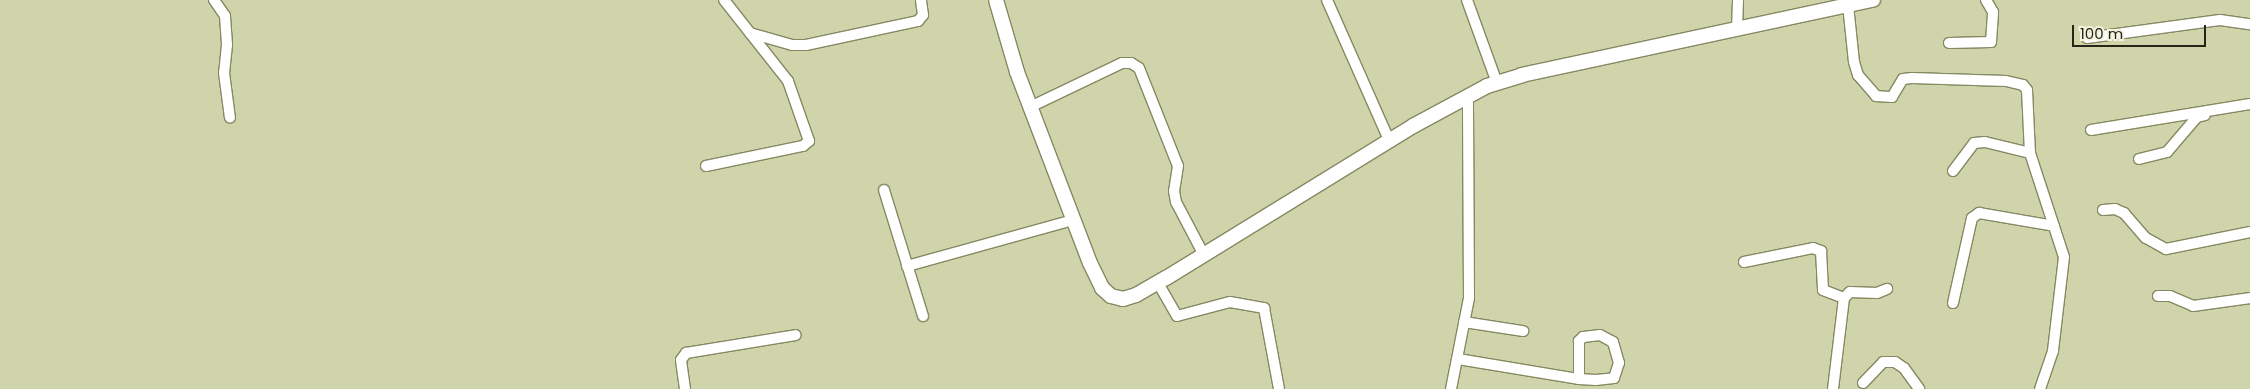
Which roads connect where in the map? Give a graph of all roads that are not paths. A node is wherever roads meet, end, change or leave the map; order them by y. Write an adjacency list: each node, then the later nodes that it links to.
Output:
1 (214, 0): 20 (street)
2 (724, 0): 13 (street)
3 (921, 0): 13 (street)
4 (996, 0): 19 (street)
5 (1467, 0): 16 (street)
6 (1738, 0): 12 (street)
7 (1873, 0): 10 (street)
8 (1986, 0): 15 (street)
9 (1331, 1): 22 (street)
10 (1848, 5): 12 (street); 23 (street)
11 (2250, 24): 14 (street)
12 (1737, 29): 16 (street)
13 (750, 33): 25 (street)
14 (2087, 38)
15 (1949, 43)
16 (1497, 83): 17 (street)
17 (1468, 96): 22 (street); 42 (street)
18 (2250, 105): 21 (street); 24 (street)
19 (1030, 107): 29 (street); 32 (street)
20 (230, 118)
21 (2092, 130)
22 (1389, 140): 32 (street)
23 (2030, 153): 26 (street); 30 (street)
24 (2139, 159)
25 (706, 166)
26 (1953, 171)
27 (884, 190): 34 (street)
28 (2102, 210): 31 (street)
29 (1072, 220): 34 (street); 35 (street)
30 (2054, 226): 40 (street); 53 (street)
31 (2250, 232)
32 (1204, 255): 35 (street)
33 (1744, 262): 38 (street)
34 (908, 266): 41 (street)
35 (1158, 283): 49 (street)
36 (1887, 289): 38 (street)
37 (2158, 296): 39 (street)
38 (1844, 298): 51 (street)
39 (2250, 298)
40 (1953, 303)
41 (923, 316)
42 (1464, 322): 43 (street); 45 (street)
43 (1522, 331)
44 (796, 335): 48 (street)
45 (1458, 359): 46 (street); 50 (street)
46 (1580, 379): 46 (street)
47 (1863, 383): 52 (street)
48 (685, 389)
49 (1279, 389)
50 (1451, 389)
51 (1833, 389)
52 (1919, 389)
53 (2040, 389)

